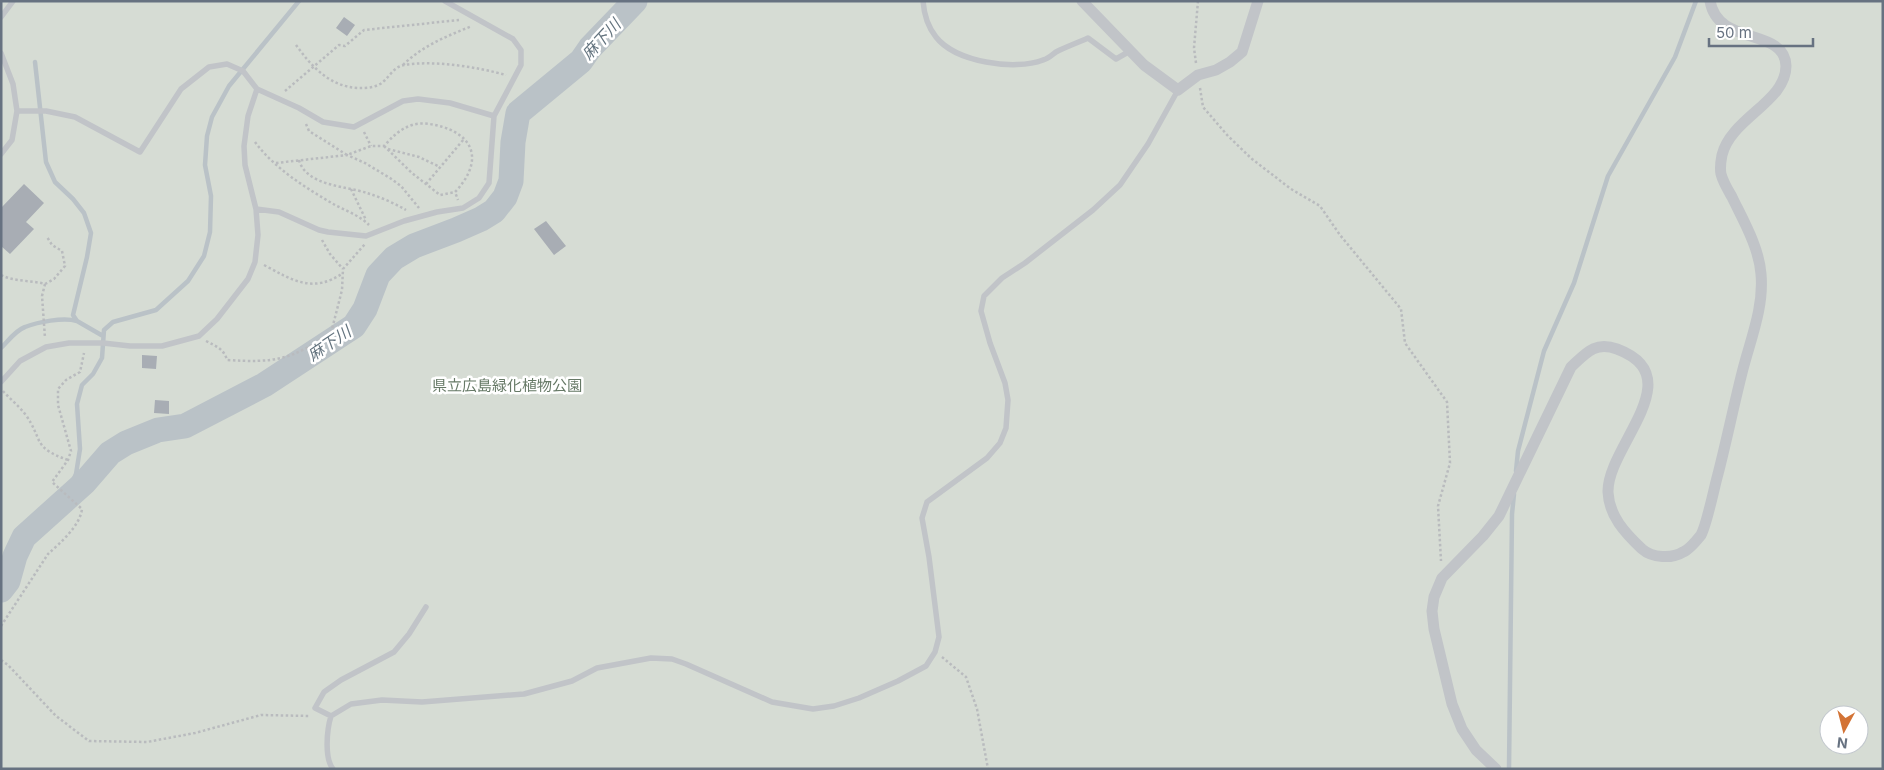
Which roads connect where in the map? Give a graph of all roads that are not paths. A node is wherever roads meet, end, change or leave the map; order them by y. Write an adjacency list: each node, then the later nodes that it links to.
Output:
1 (13, 1): 7 (lane)
2 (445, 1): 13 (lane)
3 (924, 1): 8 (lane)
4 (1082, 1): 8 (street)
5 (1258, 1): 11 (street)
6 (1710, 1): 20 (street)
7 (1, 18)
8 (1130, 51): 11 (street)
9 (1, 53): 12 (lane)
10 (257, 89): 12 (lane); 13 (lane); 15 (lane)
11 (1178, 90): 18 (lane)
12 (17, 111): 14 (lane)
13 (494, 116): 15 (lane)
14 (1, 154)
15 (256, 209): 16 (lane)
16 (1, 382)
17 (426, 607): 18 (lane)
18 (331, 716): 19 (lane)
19 (333, 769)
20 (1496, 769)

